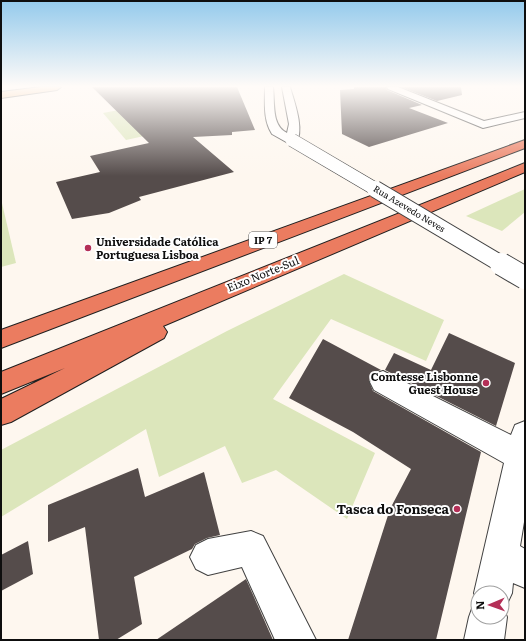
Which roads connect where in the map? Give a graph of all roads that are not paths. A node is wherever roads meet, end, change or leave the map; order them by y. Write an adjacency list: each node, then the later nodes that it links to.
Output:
1 (271, 117): 5 (street, Rua Azevedo Neves)
2 (293, 117): 5 (street)
3 (465, 117): 4 (street)
4 (517, 117)
5 (292, 140): 9 (street, Rua Azevedo Neves, bridge)
6 (525, 144): 10 (highway, IP 7)
7 (525, 167): 8 (highway, Eixo Norte-Sul)
8 (294, 261): 12 (highway, Eixo Norte-Sul); 13 (highway)
9 (525, 278)
10 (1, 339)
11 (383, 382): 14 (street)
12 (1, 383)
13 (1, 412)
14 (523, 450): 16 (street)
15 (208, 556): 19 (street)
16 (512, 562): 17 (street)
17 (498, 585)
18 (487, 625): 20 (street)
19 (296, 640)
20 (484, 640)

